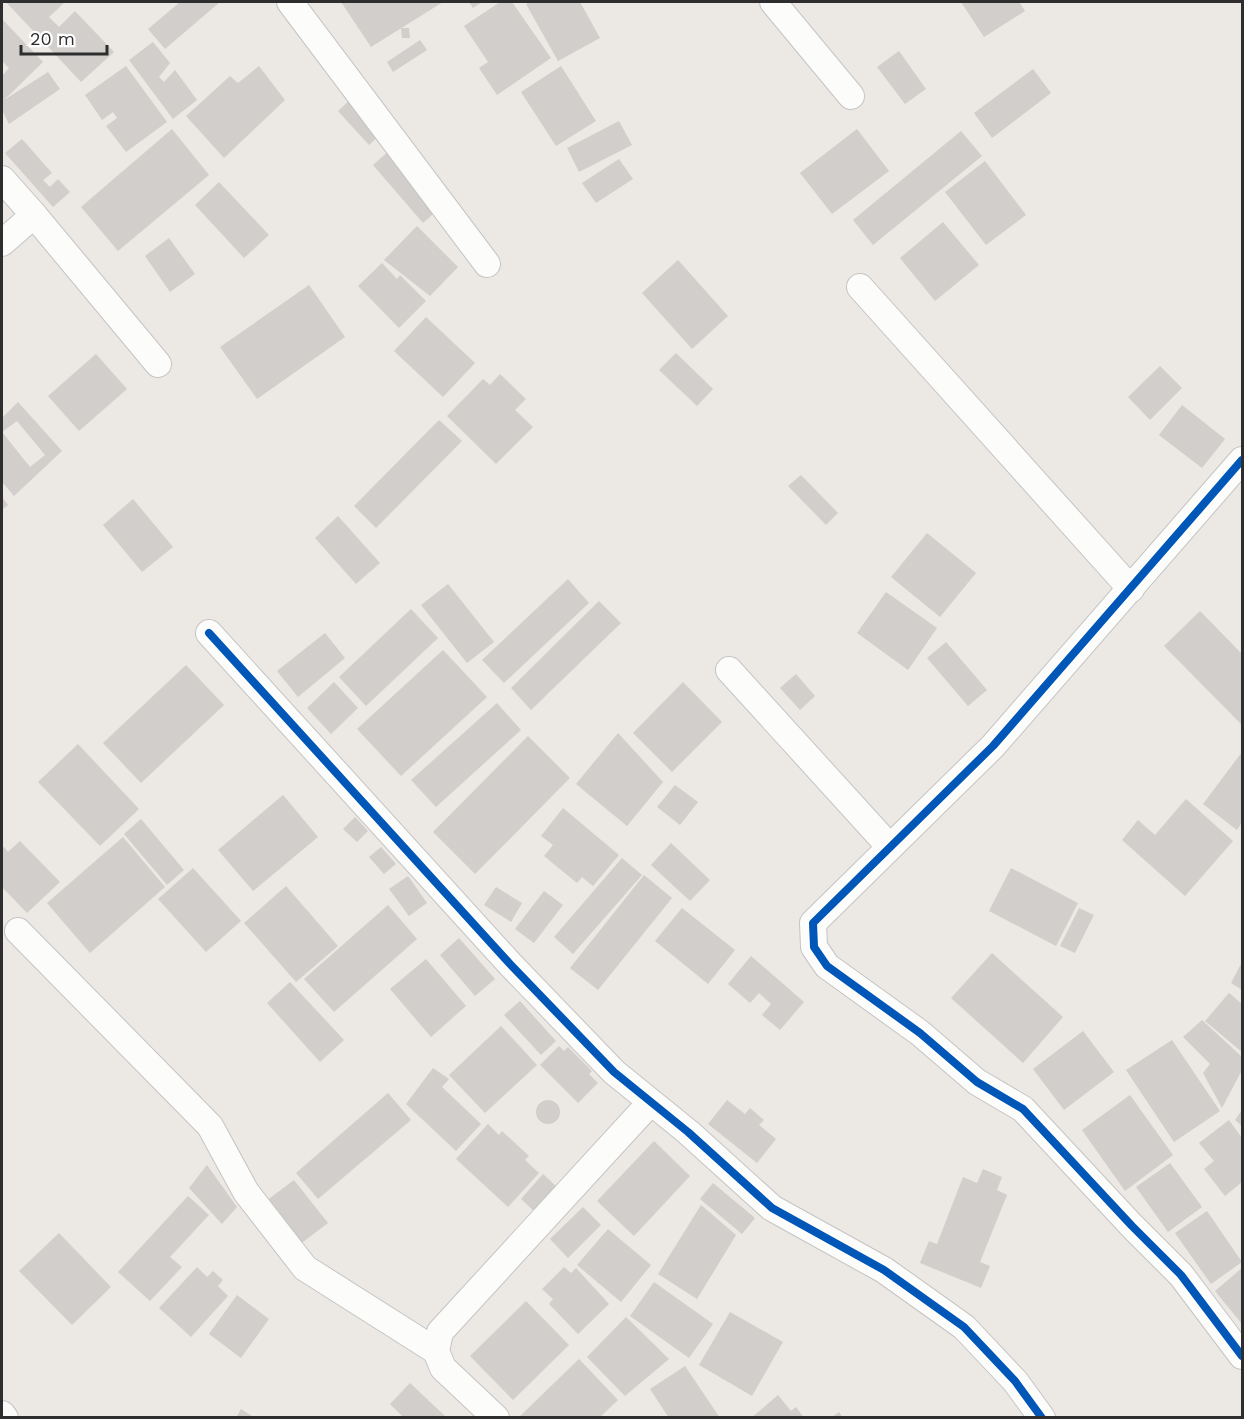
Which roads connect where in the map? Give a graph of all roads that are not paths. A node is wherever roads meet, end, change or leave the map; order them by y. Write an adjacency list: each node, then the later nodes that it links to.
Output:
1 (290, 2): 7 (street)
2 (773, 2): 3 (street)
3 (851, 96)
4 (2, 179): 5 (street)
5 (34, 215): 6 (street); 9 (street)
6 (2, 243)
7 (486, 264)
8 (860, 287): 11 (street)
9 (158, 364)
10 (1242, 460): 11 (street)
11 (1131, 589): 14 (street)
12 (209, 633): 16 (street)
13 (729, 670): 14 (street)
14 (889, 846): 18 (street)
15 (18, 931): 17 (street)
16 (650, 1103): 17 (street); 20 (street)
17 (436, 1351): 19 (street)
18 (1242, 1356)
19 (496, 1418)
20 (1042, 1418)

